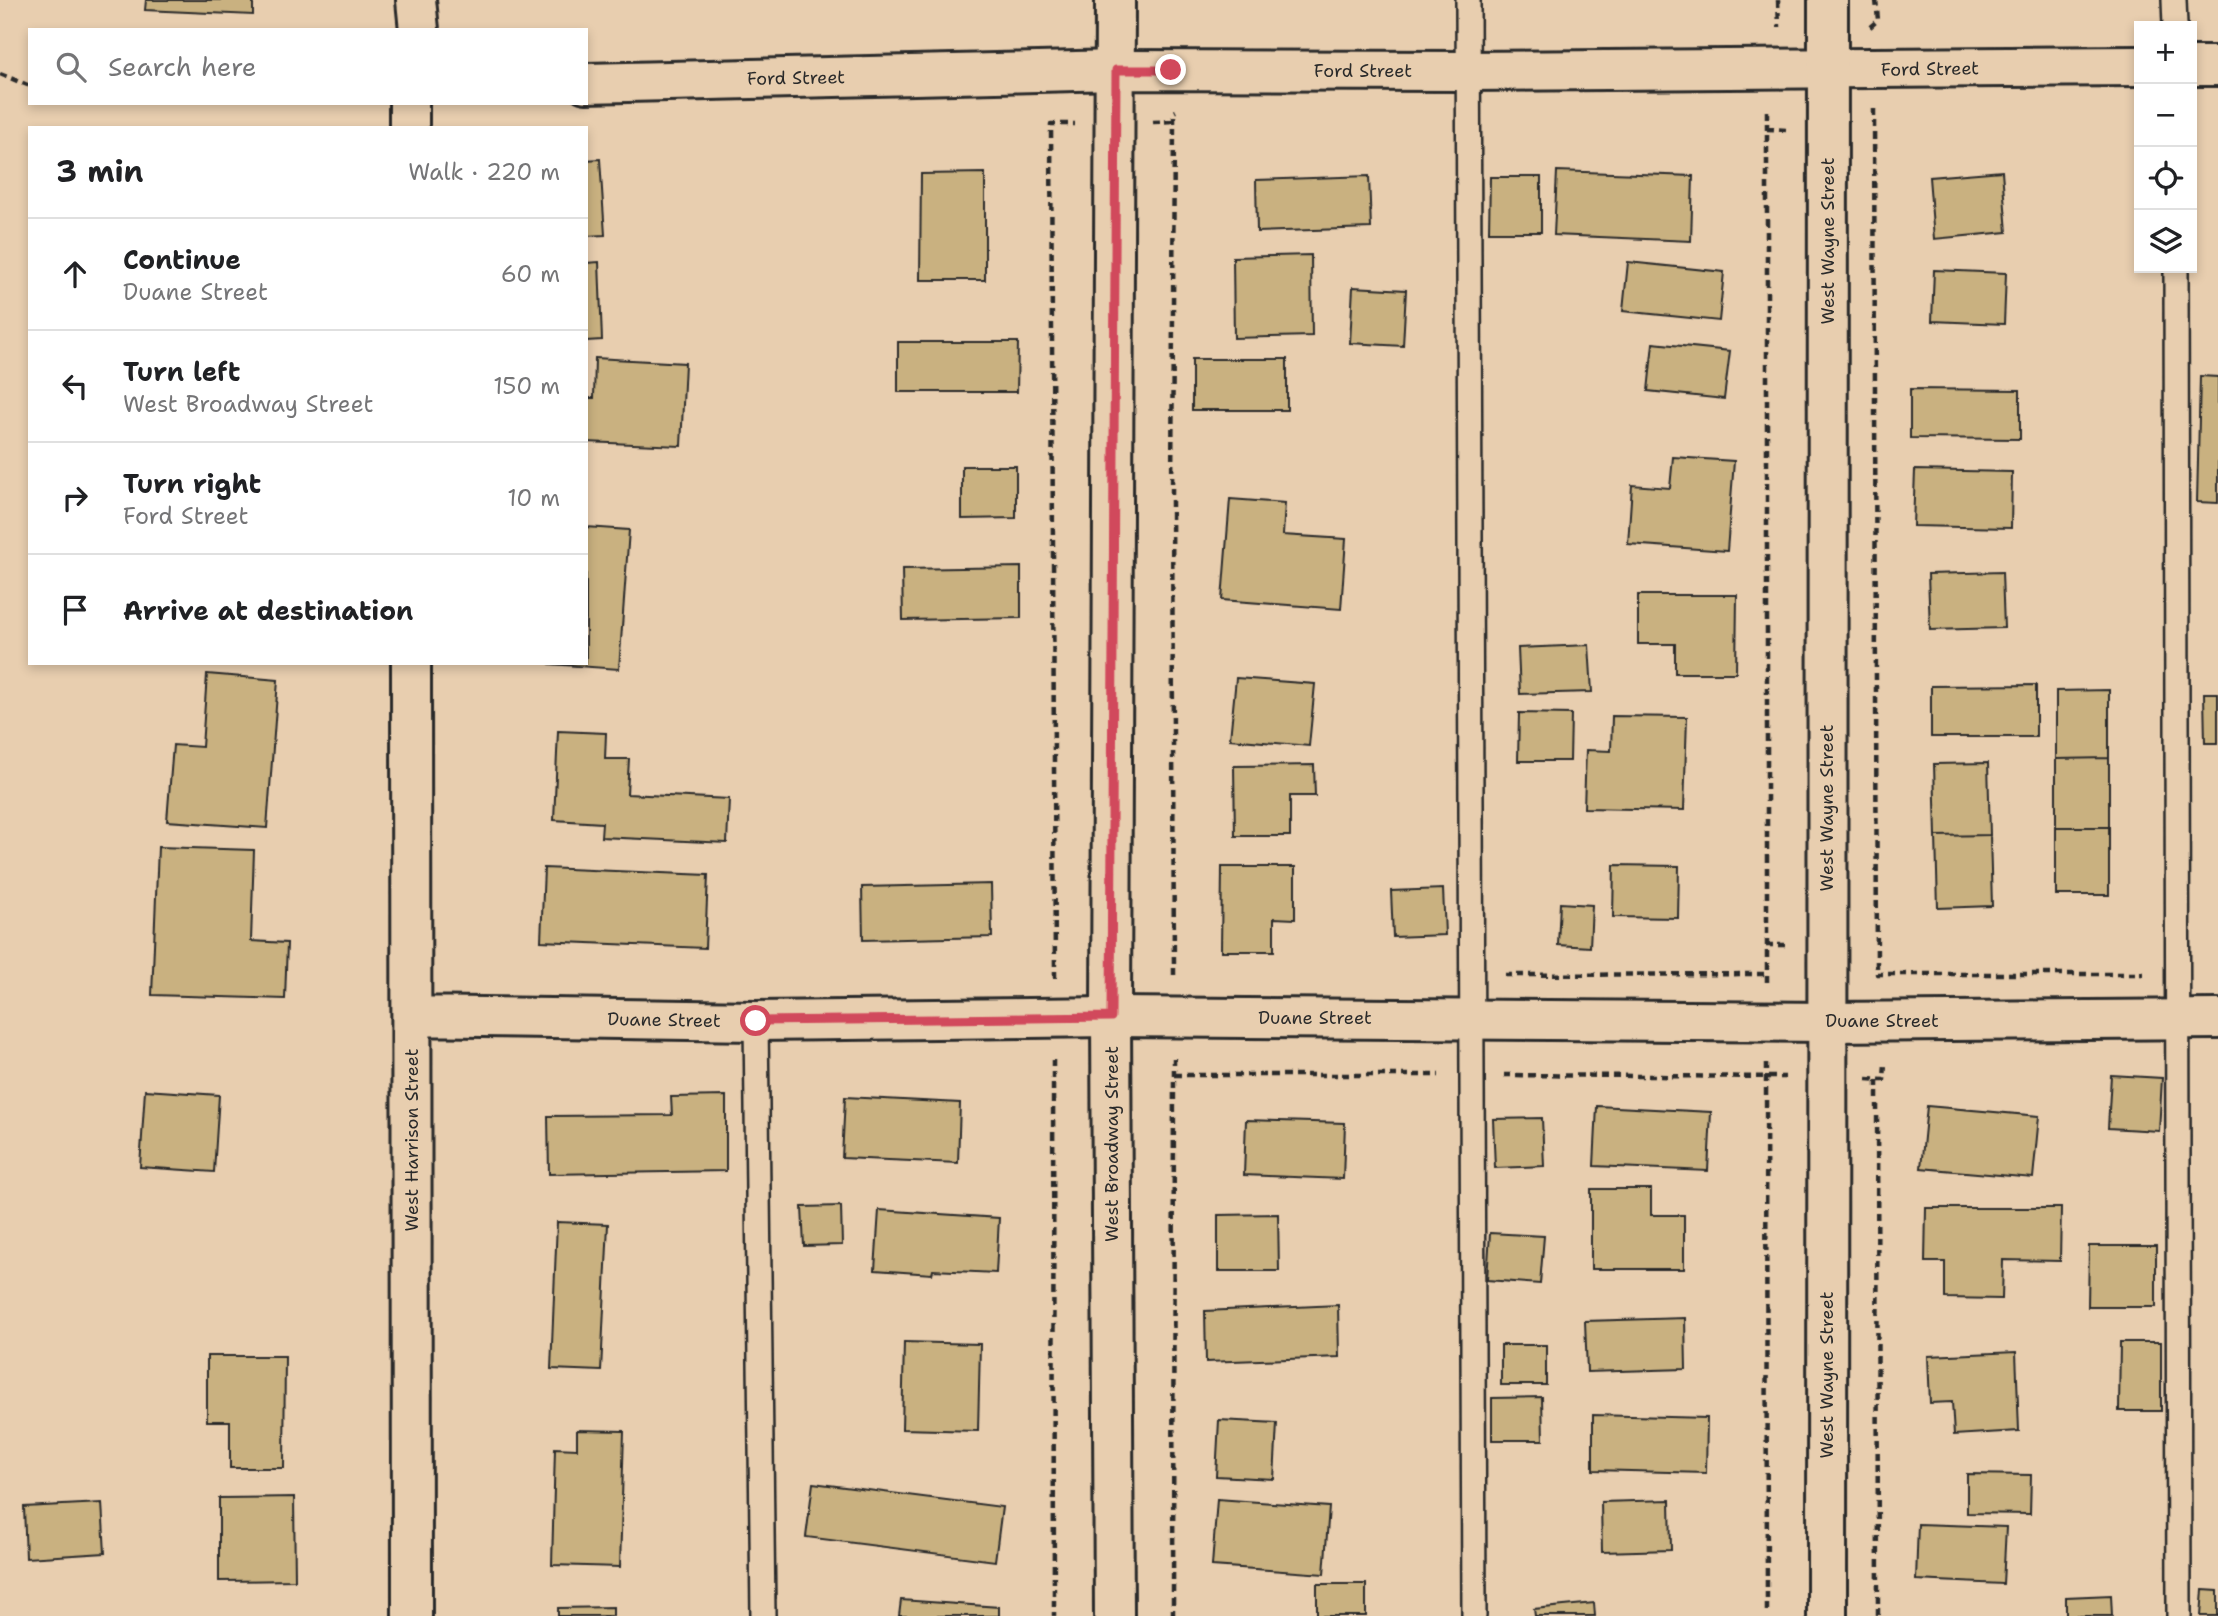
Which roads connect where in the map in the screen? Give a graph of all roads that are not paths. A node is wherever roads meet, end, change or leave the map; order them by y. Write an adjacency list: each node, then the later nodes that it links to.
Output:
1 (416, 0): 7 (street)
2 (1115, 0): 11 (street, West Broadway Street)
3 (1468, 0): 13 (lane)
4 (1828, 0): 12 (street, West Wayne Street)
5 (2174, 0): 6 (lane)
6 (2175, 21)
7 (419, 28)
8 (2134, 66): 12 (street, Ford Street)
9 (2197, 66): 10 (street)
10 (2218, 66)
11 (1116, 70): 13 (street, Ford Street); 14 (street, Ford Street); 20 (street, West Broadway Street)
12 (1828, 70): 13 (street, Ford Street); 25 (street, West Wayne Street)
13 (1466, 71): 21 (lane)
14 (588, 83)
15 (408, 105): 16 (street)
16 (409, 126)
17 (2176, 273): 22 (lane)
18 (411, 665): 19 (street, West Harrison Street)
19 (412, 1016): 24 (street, Duane Street); 26 (street, West Harrison Street)
20 (1111, 1017): 21 (street, Duane Street); 24 (street, Duane Street); 28 (street, West Broadway Street)
21 (1471, 1019): 25 (street, Duane Street); 29 (lane)
22 (2176, 1019): 23 (street, Duane Street); 25 (street, Duane Street); 31 (lane)
23 (2218, 1019)
24 (756, 1021): 27 (lane)
25 (1827, 1022): 30 (street, West Wayne Street)
26 (412, 1616)
27 (763, 1616)
28 (1114, 1616)
29 (1474, 1616)
30 (1827, 1616)
31 (2179, 1616)

